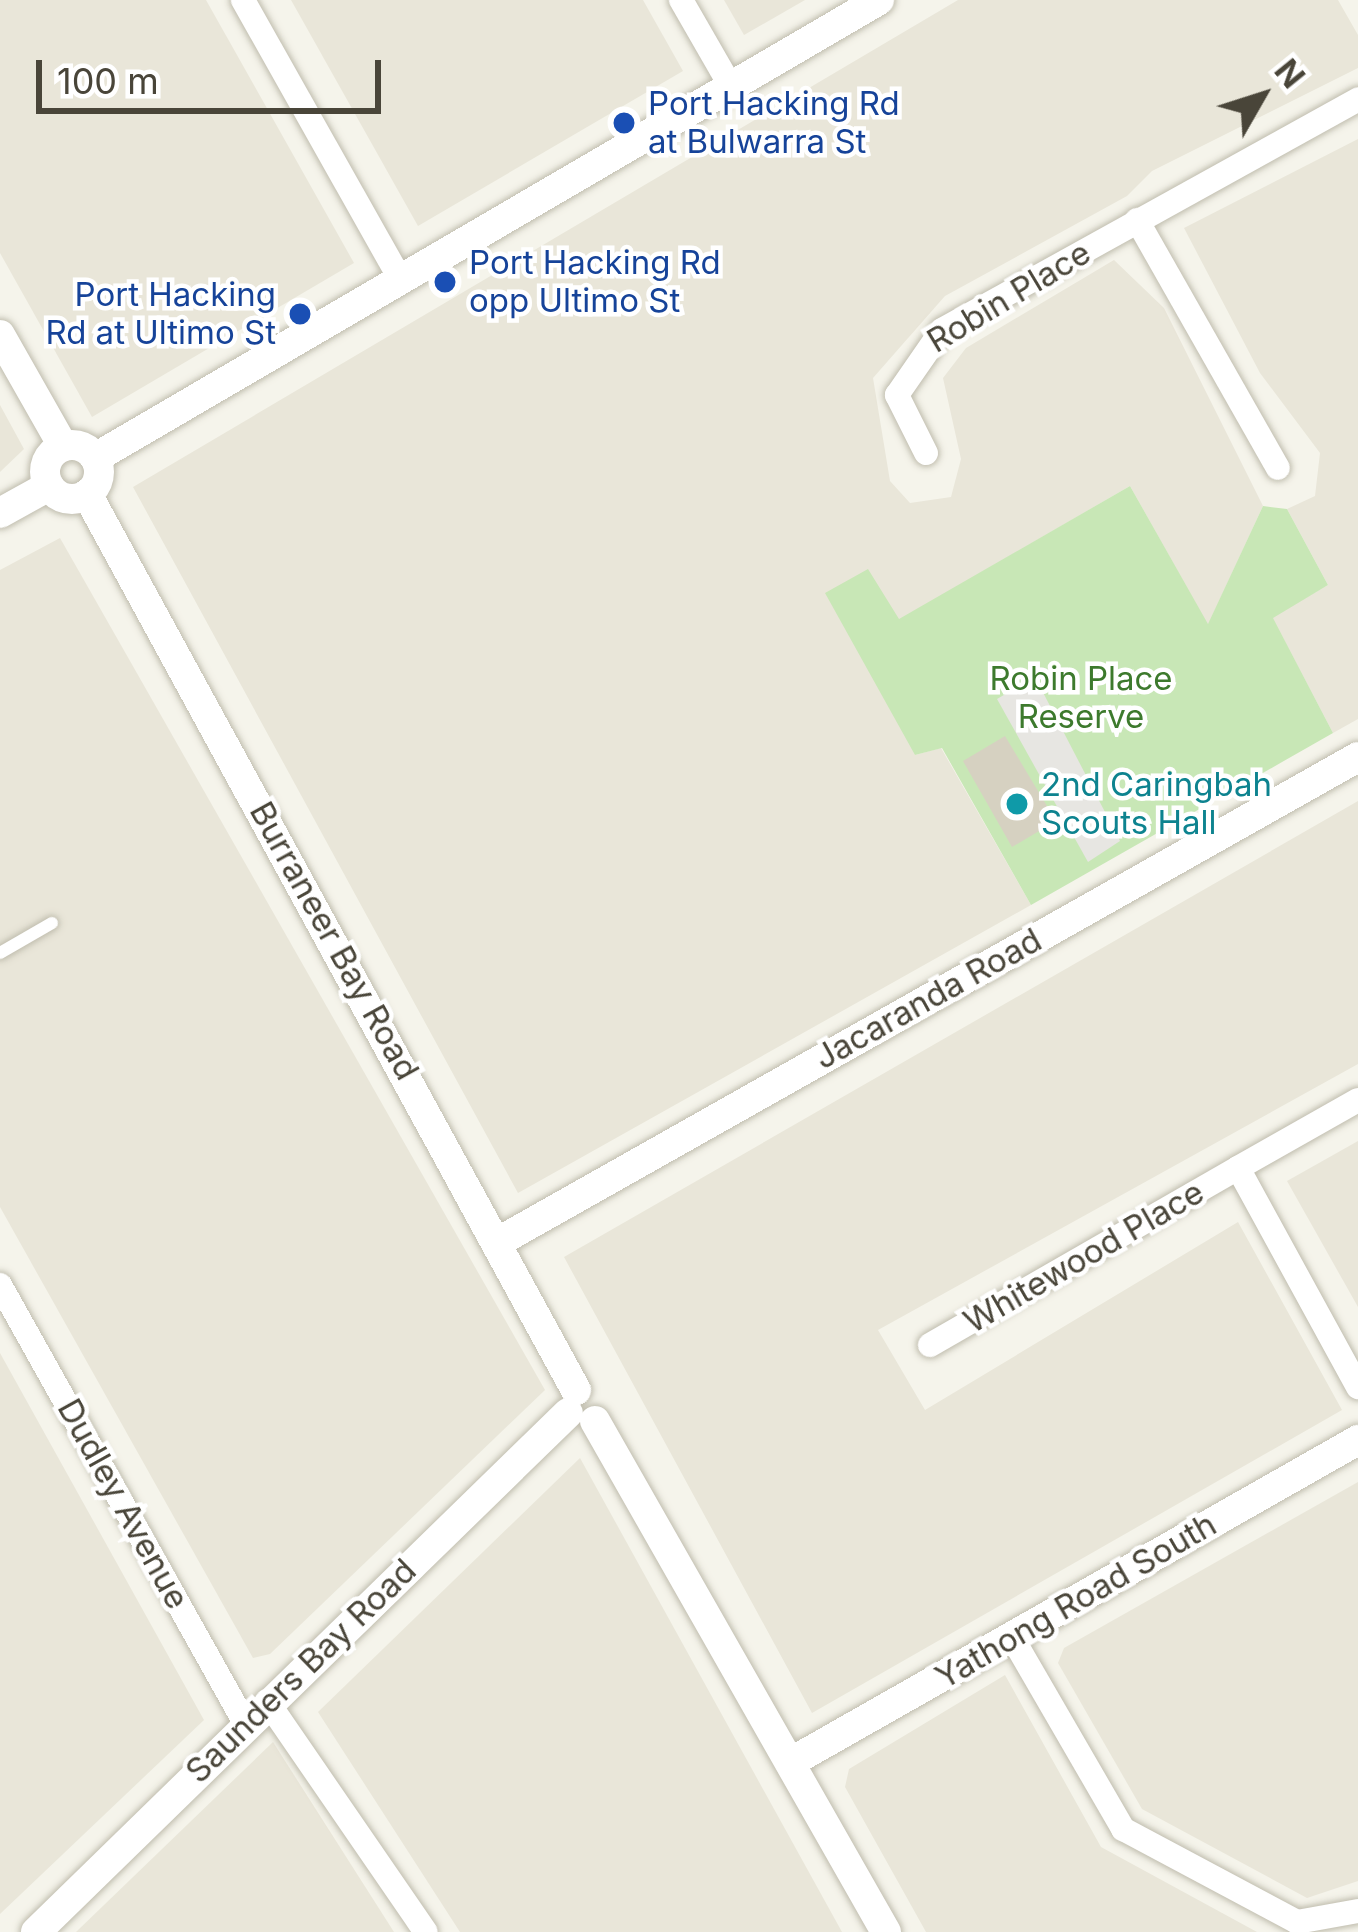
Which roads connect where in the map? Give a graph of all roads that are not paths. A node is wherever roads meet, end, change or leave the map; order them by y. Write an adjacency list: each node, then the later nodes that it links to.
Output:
1 (242, 0): 7 (street)
2 (681, 0): 4 (street)
3 (879, 0): 4 (street)
4 (731, 87): 7 (street)
5 (1358, 99): 6 (street, Robin Place)
6 (1137, 220): 10 (street, Robin Place); 12 (street)
7 (400, 279): 11 (street)
8 (0, 335): 9 (street)
9 (62, 446): 11 (street); 13 (street)
10 (926, 453)
11 (95, 458): 14 (street)
12 (1278, 468)
13 (49, 486): 14 (street); 15 (street)
14 (87, 494): 21 (street, Burraneer Bay Road)
15 (0, 514)
16 (1358, 758): 21 (street, Jacaranda Road)
17 (52, 923): 18 (lane)
18 (0, 953)
19 (1358, 1100): 20 (street, Whitewood Place)
20 (1238, 1168): 23 (street, Whitewood Place); 24 (street, Whitewood Place)
21 (499, 1242): 25 (street, Burraneer Bay Road)
22 (0, 1285): 28 (street, Dudley Avenue)
23 (930, 1345)
24 (1358, 1388)
25 (580, 1408): 28 (street, Saunders Bay Road); 29 (street, Burraneer Bay Road)
26 (1358, 1440): 27 (street, Yathong Road South)
27 (1013, 1639): 29 (street, Yathong Road South); 30 (street)
28 (256, 1712): 31 (street, Saunders Bay Road); 32 (street, Dudley Avenue)
29 (793, 1761): 33 (street, Burraneer Bay Road)
30 (1358, 1911)
31 (37, 1932)
32 (426, 1932)
33 (886, 1932)

